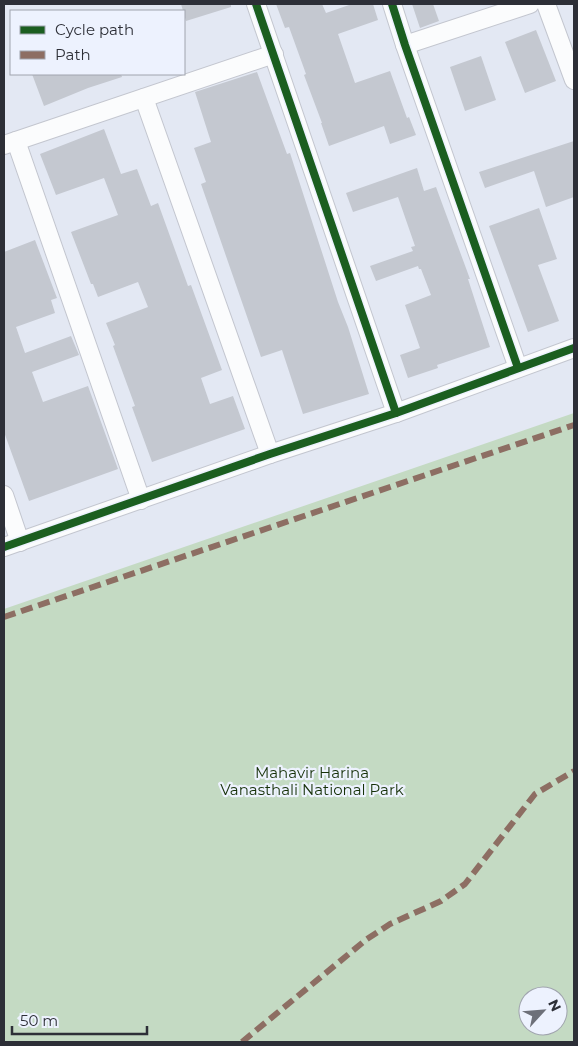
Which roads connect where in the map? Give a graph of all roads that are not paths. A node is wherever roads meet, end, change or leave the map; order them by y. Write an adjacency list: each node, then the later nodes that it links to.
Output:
1 (256, 4): 6 (street)
2 (392, 4): 5 (street)
3 (530, 4): 5 (street)
4 (546, 4): 7 (street)
5 (405, 45): 11 (street)
6 (274, 54): 8 (street); 12 (street)
7 (574, 80)
8 (144, 98): 9 (street); 13 (street)
9 (10, 143): 15 (street)
10 (574, 348): 11 (street)
11 (518, 368): 12 (street)
12 (396, 412): 13 (street)
13 (270, 454): 15 (street)
14 (4, 495): 16 (street)
15 (140, 500): 16 (street)
16 (12, 544)

